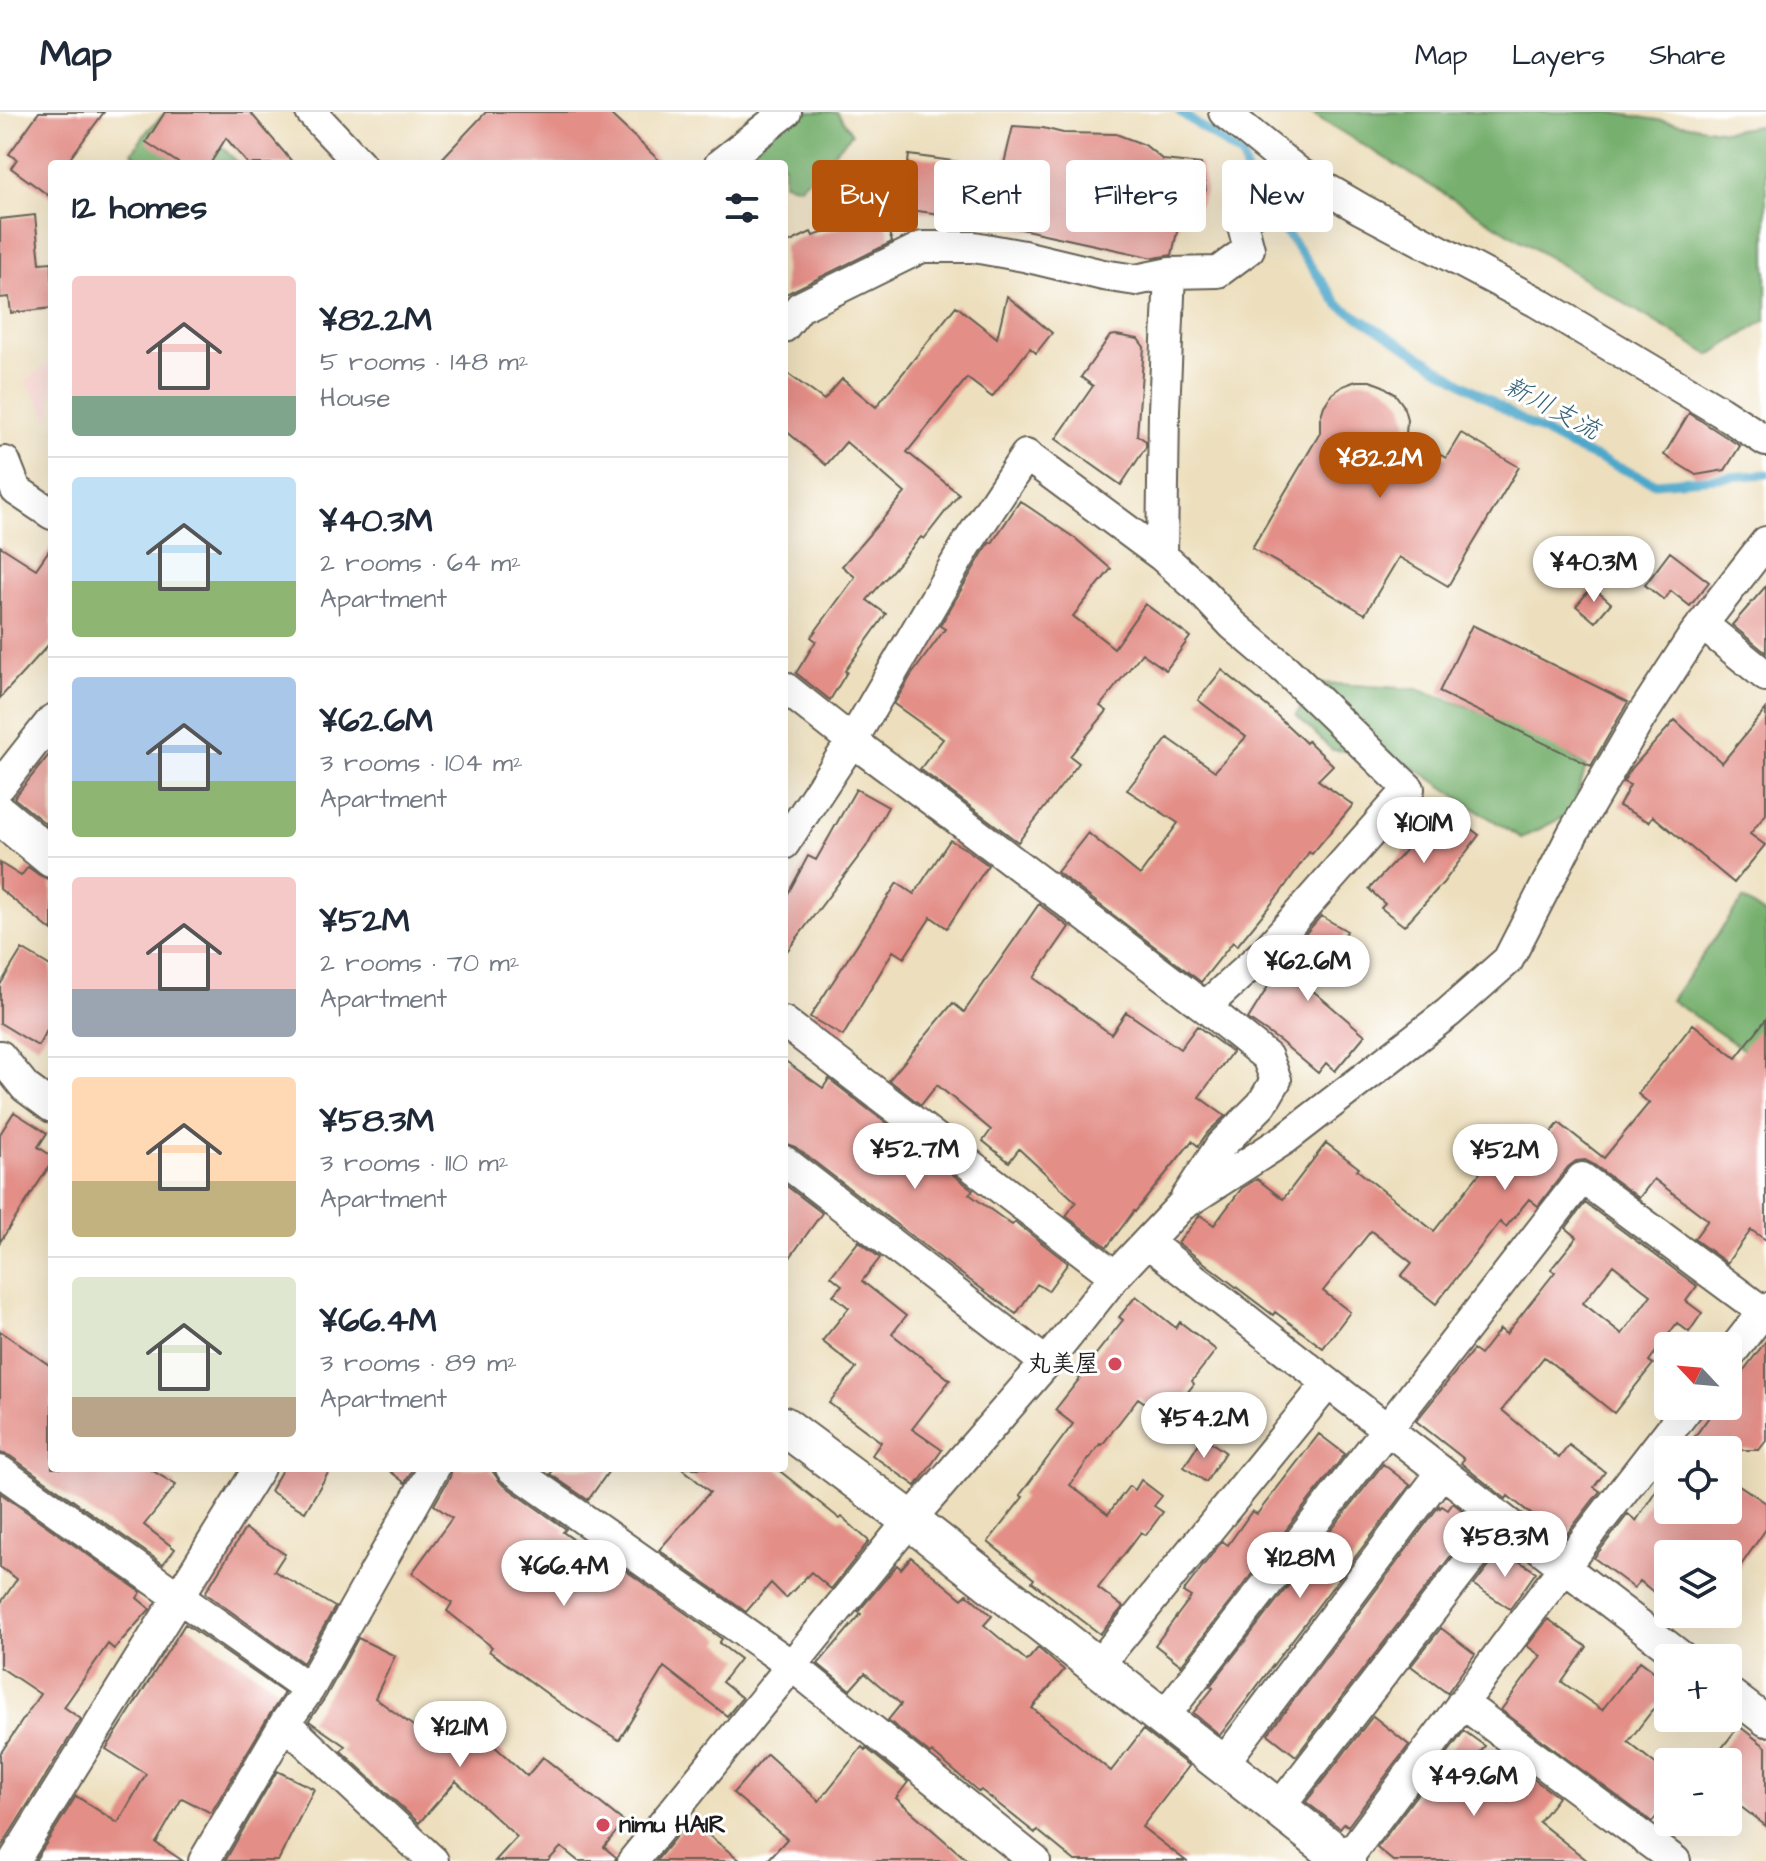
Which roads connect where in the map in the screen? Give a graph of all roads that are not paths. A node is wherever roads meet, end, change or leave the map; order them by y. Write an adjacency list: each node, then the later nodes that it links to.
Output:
1 (311, 112): 5 (street)
2 (786, 112): 6 (street)
3 (1224, 112): 4 (street)
4 (1261, 124): 7 (street)
5 (356, 160)
6 (725, 160)
7 (1289, 160)
8 (1333, 193): 12 (street)
9 (1245, 232): 10 (street)
10 (1170, 273): 11 (street); 16 (street)
11 (788, 322)
12 (1766, 441)
13 (5, 462): 14 (street)
14 (48, 511)
15 (1766, 542): 17 (street)
16 (1162, 556): 21 (street); 26 (street)
17 (1702, 624): 18 (street); 31 (street)
18 (1766, 676)
19 (788, 690): 21 (street)
20 (48, 725): 22 (street)
21 (852, 741): 24 (street); 26 (street)
22 (0, 786)
23 (0, 815): 25 (street)
24 (788, 838)
25 (48, 855)
26 (1205, 1007): 31 (street)
27 (788, 1025): 33 (street)
28 (0, 1056): 29 (street)
29 (48, 1104)
30 (788, 1164): 36 (street)
31 (1181, 1206): 32 (street)
32 (1147, 1242): 33 (street); 37 (street)
33 (1115, 1276): 36 (street)
34 (1765, 1311): 35 (street); 40 (street)
35 (1742, 1340)
36 (1046, 1363): 47 (street)
37 (1328, 1383): 40 (street); 52 (street)
38 (1678, 1420): 48 (street)
39 (788, 1429): 47 (street)
40 (1388, 1430): 45 (street); 56 (street)
41 (0, 1471): 49 (street)
42 (257, 1472): 49 (street)
43 (432, 1472): 53 (street)
44 (517, 1472): 51 (street)
45 (1442, 1472): 46 (street); 59 (street)
46 (1502, 1519): 48 (street); 60 (street)
47 (910, 1520): 51 (street); 52 (street)
48 (1564, 1567): 50 (street); 54 (street)
49 (179, 1598): 53 (street); 62 (street)
50 (1665, 1644)
51 (791, 1665): 61 (street); 65 (street)
52 (1096, 1668): 56 (street)
53 (309, 1689): 58 (street)
54 (1462, 1703): 66 (street); 67 (street)
55 (1742, 1703): 57 (street)
56 (1162, 1719): 59 (street)
57 (1766, 1721)
58 (285, 1723): 63 (street); 64 (street)
59 (1222, 1765): 60 (street)
60 (1278, 1809): 66 (street)
61 (638, 1859)
62 (14, 1861)
63 (204, 1861)
64 (433, 1861)
65 (1035, 1861)
66 (1345, 1861)
67 (1675, 1861)

